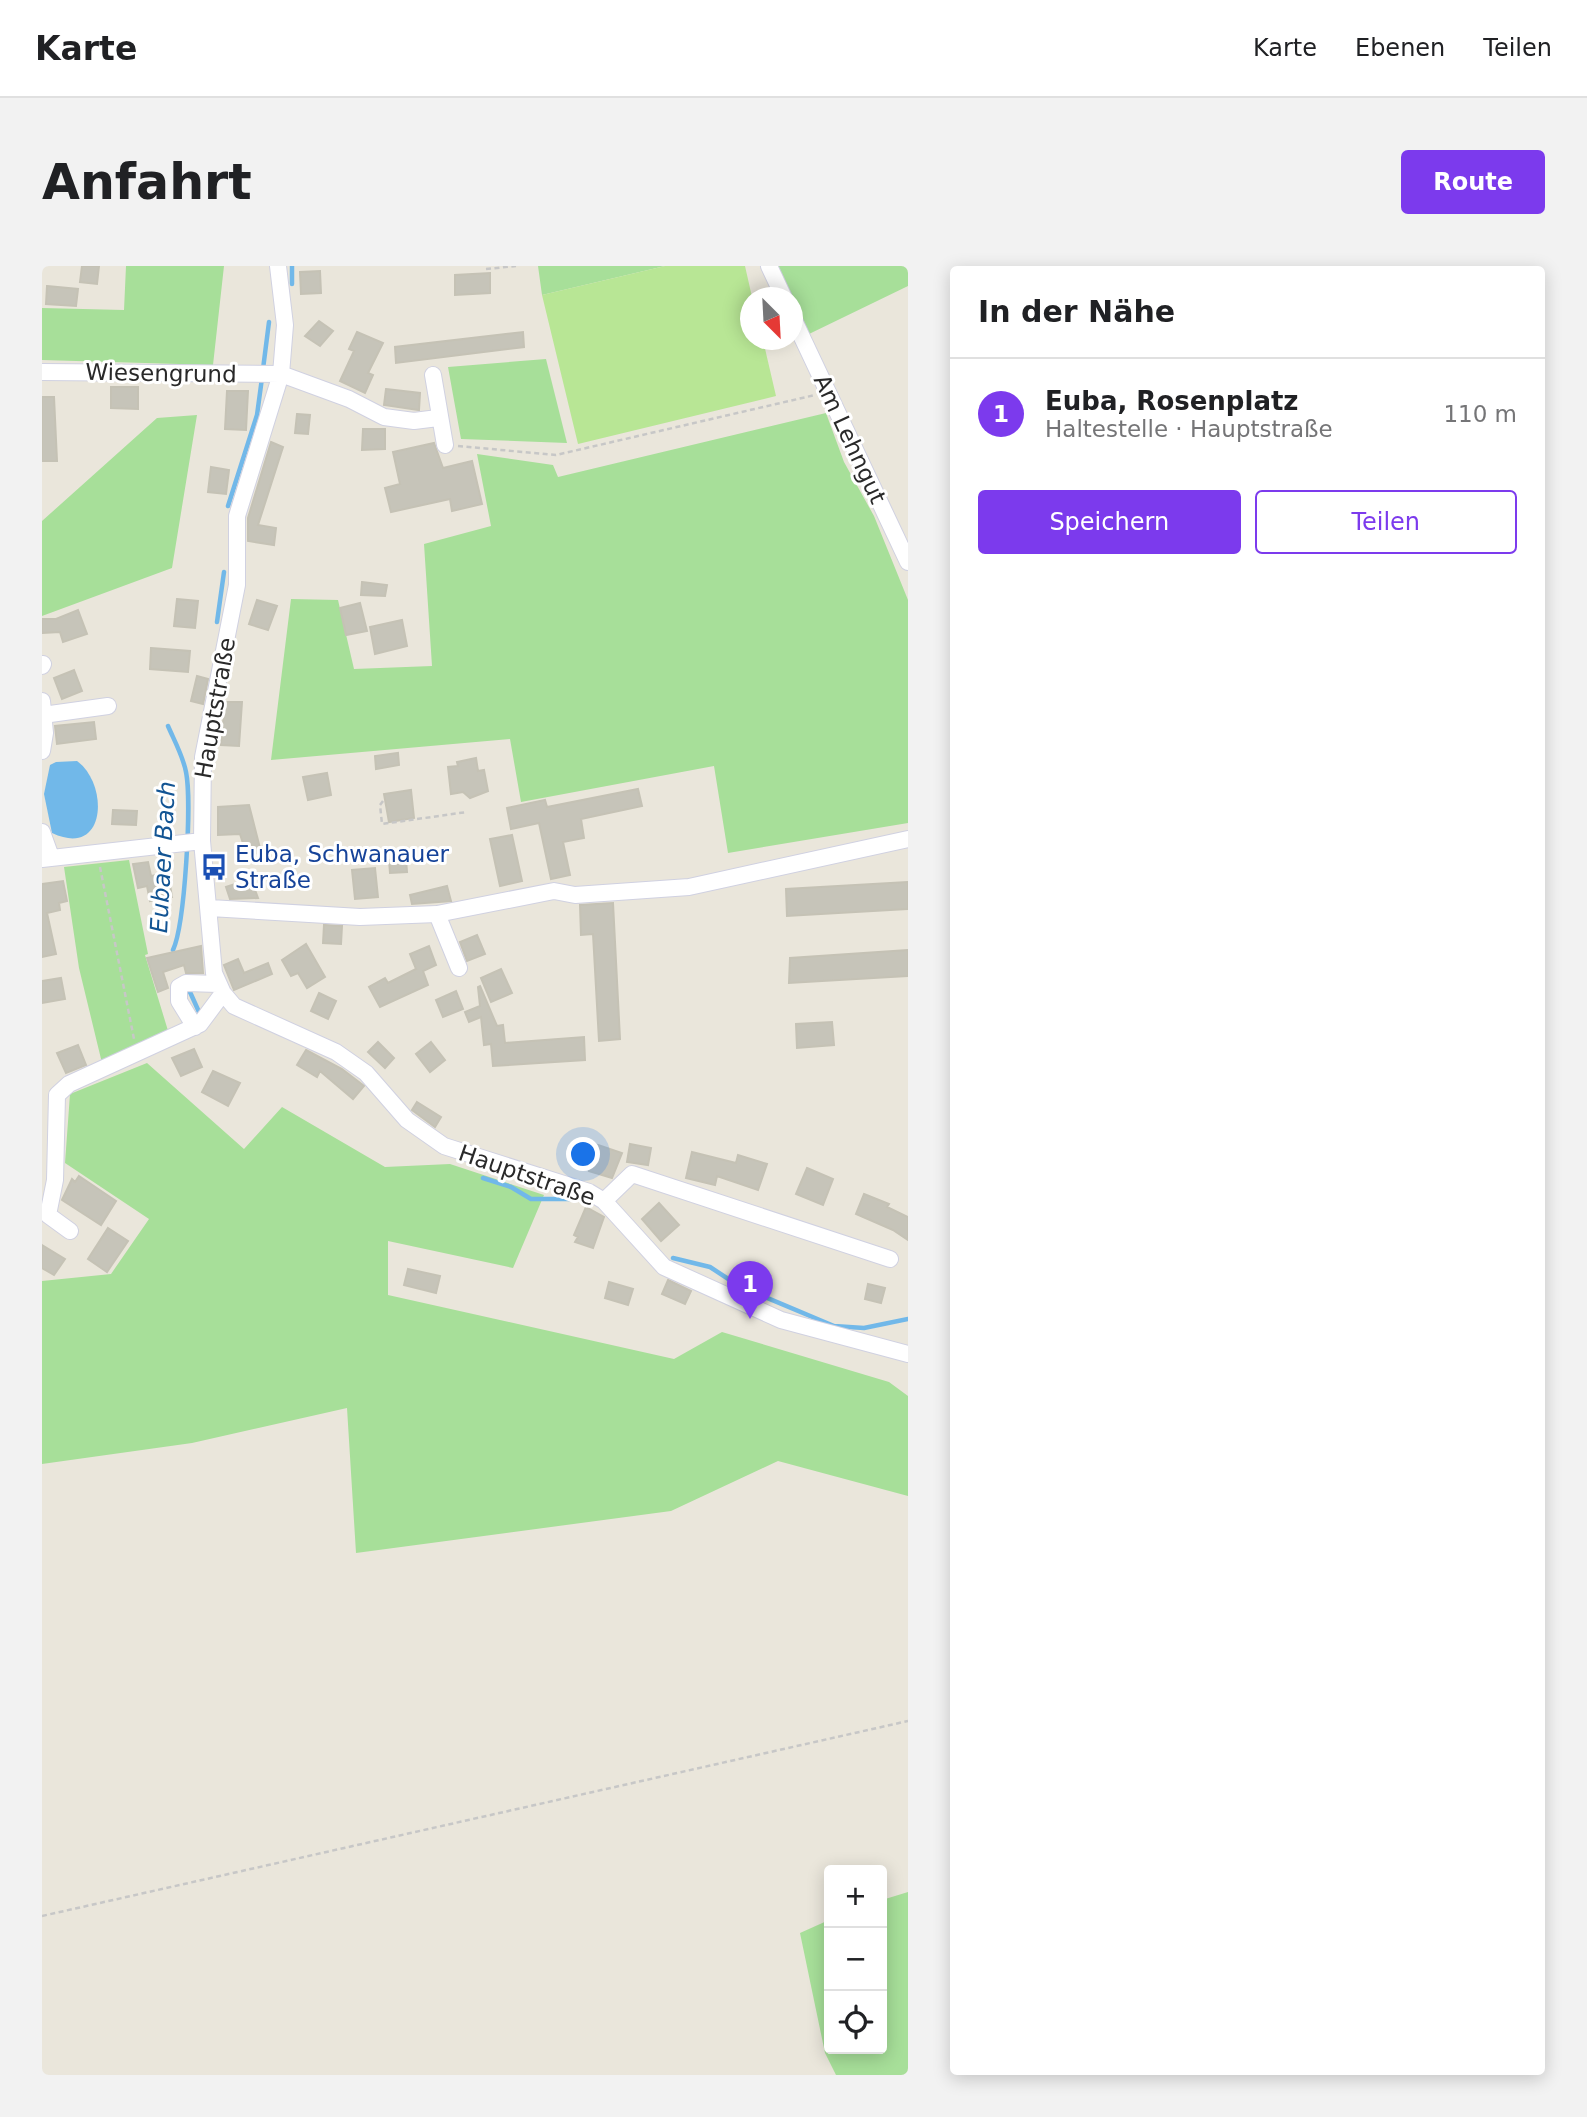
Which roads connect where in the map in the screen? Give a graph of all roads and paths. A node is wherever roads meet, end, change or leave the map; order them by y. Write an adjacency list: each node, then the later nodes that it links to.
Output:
1 (278, 266): 8 (street, Hauptstraße)
2 (516, 266): 4 (path)
3 (769, 266): 5 (street)
4 (486, 269)
5 (779, 287)
6 (803, 338): 10 (street, Am Lehngut)
7 (42, 372): 8 (street, Wiesengrund)
8 (276, 374): 11 (street); 21 (street, Hauptstraße)
9 (433, 375): 11 (street)
10 (828, 392): 12 (path); 13 (street, Am Lehngut)
11 (438, 418): 12 (street)
12 (445, 445)
13 (908, 562)
14 (108, 706): 15 (street)
15 (43, 708): 16 (street)
16 (42, 751)
17 (383, 802): 18 (path)
18 (467, 812)
19 (42, 832): 23 (street)
20 (908, 839): 25 (street)
21 (199, 841): 22 (street); 24 (street, Hauptstraße)
22 (98, 853): 23 (street); 29 (path)
23 (46, 858)
24 (210, 908): 25 (street); 27 (street, Hauptstraße)
25 (437, 914): 26 (street)
26 (459, 968)
27 (220, 989): 28 (street); 28 (street); 30 (street, Hauptstraße)
28 (195, 1027): 29 (street)
29 (137, 1053): 31 (street)
30 (604, 1201): 32 (street); 33 (street, Hauptstraße)
31 (70, 1231)
32 (890, 1259)
33 (908, 1354)
34 (908, 1721): 35 (path)
35 (42, 1916)

